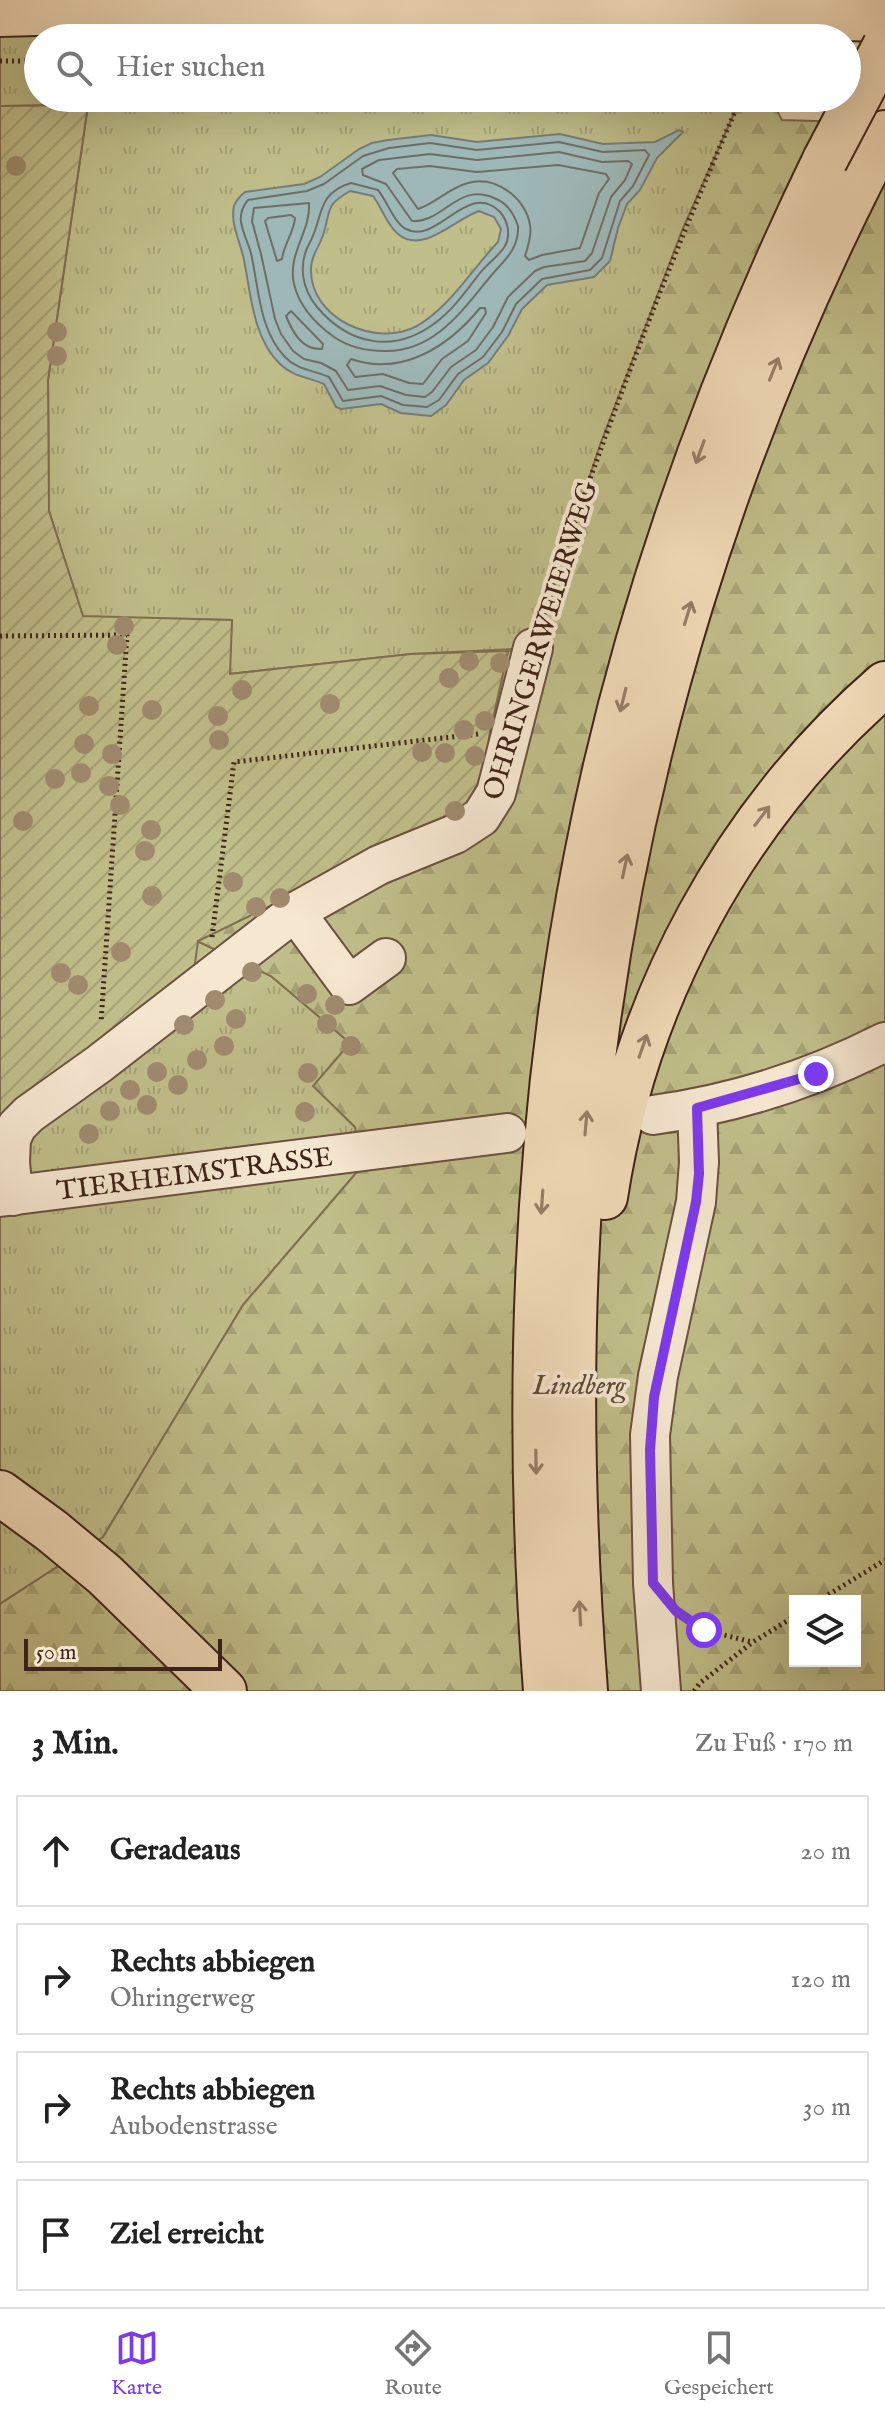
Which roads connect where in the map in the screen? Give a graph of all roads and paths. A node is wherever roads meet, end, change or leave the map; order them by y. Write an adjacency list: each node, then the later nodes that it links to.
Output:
1 (407, 4): 3 (main road); 4 (main road)
2 (539, 5): 4 (main road); 6 (main road)
3 (0, 14)
4 (463, 18)
5 (885, 19): 7 (main road)
6 (715, 24)
7 (811, 24)
8 (0, 42): 9 (main road)
9 (24, 42)
10 (885, 47): 11 (main road); 14 (main road, one-way to 14, bridge)
11 (861, 48)
12 (0, 61): 13 (path)
13 (24, 61)
14 (861, 92)
15 (861, 98): 16 (street)
16 (885, 99)
17 (735, 112): 21 (path, OHRINGERWEIERWEG)
18 (850, 112): 41 (main road, one-way to 41, bridge)
19 (878, 146): 33 (main road, one-way to 19)
20 (0, 636): 28 (path)
21 (533, 648): 23 (street, OHRINGERWEIERWEG)
22 (885, 684): 33 (main road, one-way to 22)
23 (510, 733): 24 (street, OHRINGERWEIERWEG); 26 (path)
24 (295, 912): 25 (street); 26 (street, OHRINGERWEIERWEG)
25 (386, 958)
26 (219, 974): 28 (street, OHRINGERWEIERWEG)
27 (885, 1042): 29 (street)
28 (99, 1064): 32 (street, OHRINGERWEIERWEG)
29 (697, 1108): 30 (street); 36 (street)
30 (653, 1115)
31 (507, 1133): 32 (street, TIERHEIMSTRASSE)
32 (6, 1197)
33 (573, 1368): 42 (main road, one-way to 33)
34 (0, 1493): 40 (main road)
35 (885, 1560): 37 (path)
36 (653, 1583): 39 (path); 43 (street)
37 (828, 1595)
38 (789, 1620): 39 (path)
39 (753, 1642): 44 (path)
40 (224, 1691)
41 (546, 1691)
42 (585, 1691)
43 (661, 1691)
44 (694, 1691)

